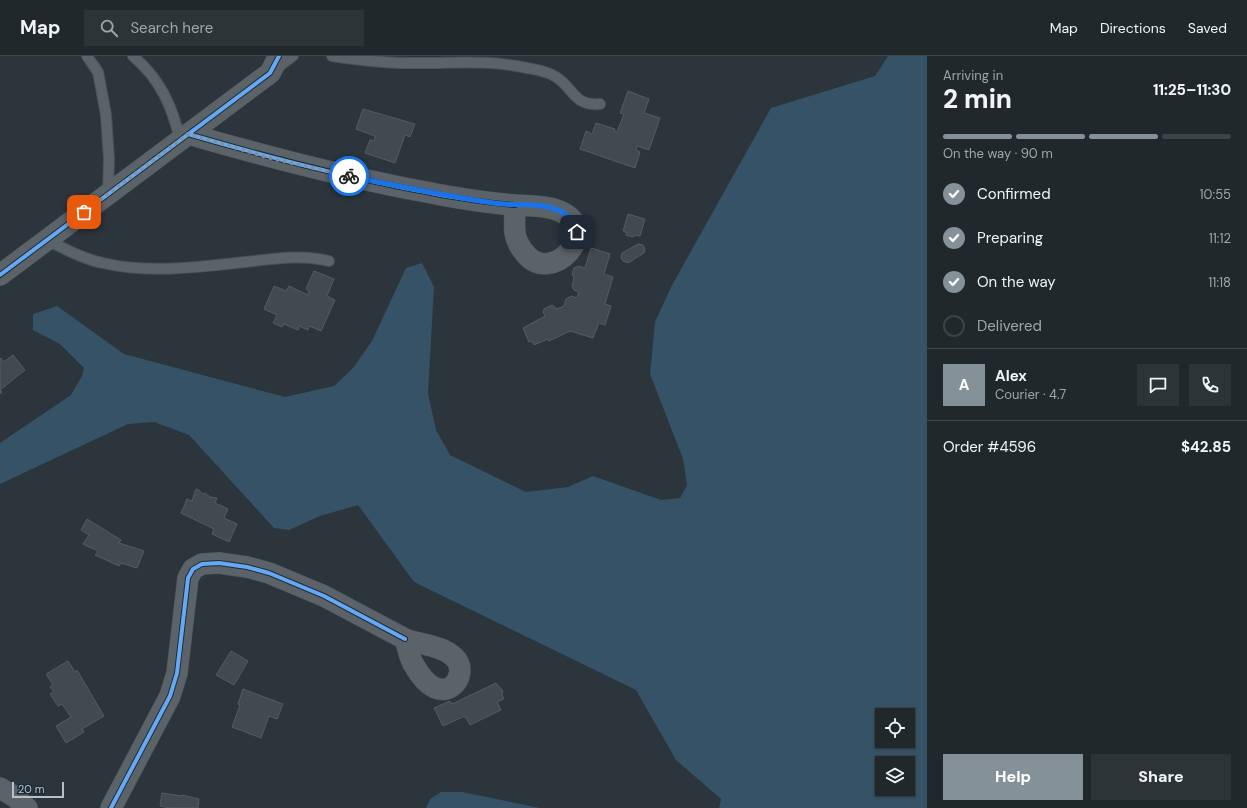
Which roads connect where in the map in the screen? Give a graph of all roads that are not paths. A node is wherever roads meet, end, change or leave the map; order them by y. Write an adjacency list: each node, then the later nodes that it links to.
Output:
1 (87, 56): 8 (lane)
2 (133, 56): 7 (lane)
3 (293, 56): 5 (lane)
4 (332, 56): 6 (lane)
5 (274, 65): 7 (street)
6 (600, 104)
7 (184, 138): 8 (street); 9 (street)
8 (108, 194): 10 (street)
9 (515, 206)
10 (47, 240): 11 (lane); 12 (street)
11 (329, 261)
12 (0, 275)
13 (405, 639): 16 (street)
14 (0, 788): 15 (street)
15 (27, 808)
16 (111, 808)

